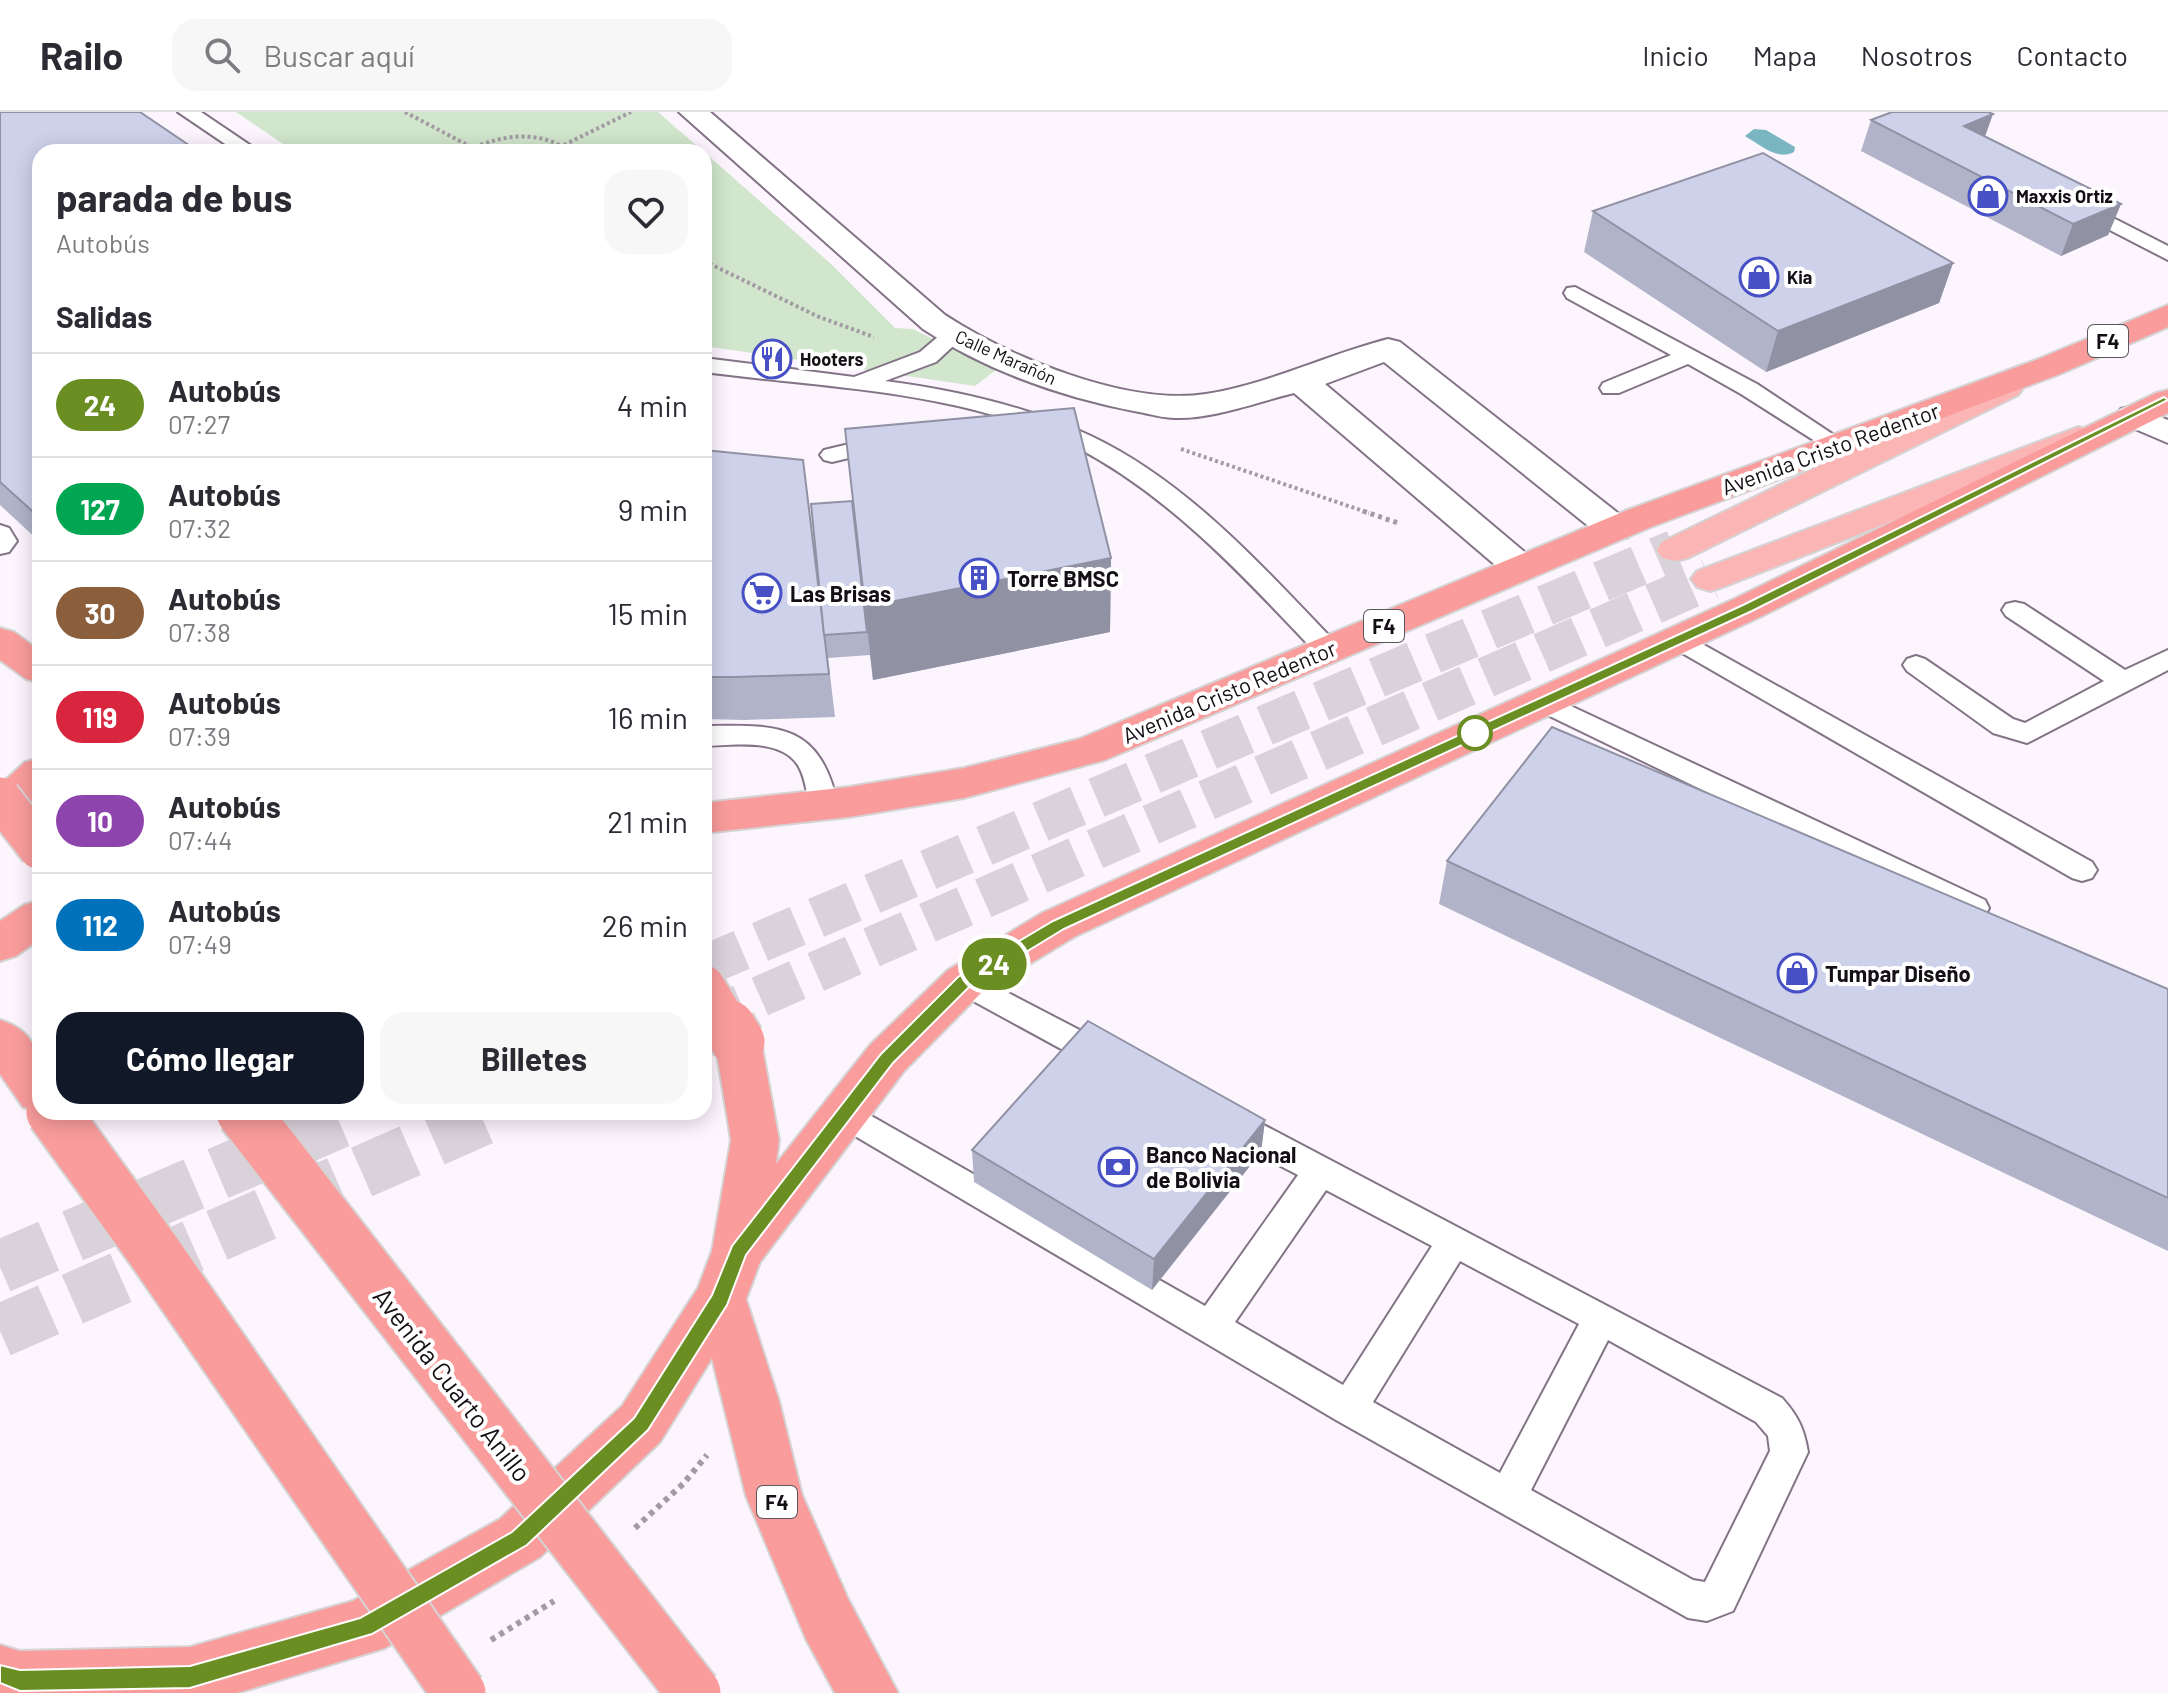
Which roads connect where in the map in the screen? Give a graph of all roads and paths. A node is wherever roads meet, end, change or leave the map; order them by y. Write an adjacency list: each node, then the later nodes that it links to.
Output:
1 (188, 112): 5 (lane)
2 (405, 112): 6 (path)
3 (631, 112): 9 (path)
4 (693, 112): 14 (street, Calle Marañón)
5 (238, 144)
6 (465, 144)
7 (486, 144): 8 (path)
8 (561, 144)
9 (566, 144)
10 (2063, 197): 11 (lane)
11 (2168, 254)
12 (1575, 293): 15 (lane)
13 (2168, 315): 17 (highway, Avenida Cristo Redentor / F4)
14 (954, 335): 18 (street, Calle Marañón); 19 (lane)
15 (1689, 356): 20 (lane); 25 (lane)
16 (712, 366): 19 (lane)
17 (2048, 367): 25 (highway, Avenida Cristo Redentor / F4); 30 (main road, Avenida Cristo Redentor)
18 (1301, 381): 27 (street, Calle Marañón); 31 (street)
19 (856, 384): 21 (lane)
20 (1611, 388)
21 (991, 410): 23 (lane); 36 (lane)
22 (2156, 416): 32 (main road); 34 (highway, F4)
23 (956, 423)
24 (915, 435): 26 (lane)
25 (1837, 445): 27 (highway, Avenida Cristo Redentor / F4)
26 (832, 455)
27 (1615, 529): 31 (highway, Avenida Cristo Redentor / F4)
28 (0, 533): 29 (lane)
29 (0, 546)
30 (1675, 550)
31 (1521, 568): 36 (highway, Avenida Cristo Redentor / F4)
32 (1710, 579)
33 (2015, 610): 40 (lane)
34 (1679, 640): 41 (highway, F4); 49 (lane)
35 (0, 641): 38 (highway)
36 (1328, 650): 45 (highway, Avenida Cristo Redentor / F4)
37 (2168, 659): 40 (lane)
38 (32, 664)
39 (1916, 665): 40 (lane)
40 (2124, 682)
41 (1543, 702): 50 (lane); 53 (highway, F4)
42 (712, 736): 45 (lane)
43 (32, 779): 46 (highway)
44 (0, 798): 48 (highway, bridge)
45 (824, 805): 47 (highway, Avenida Cristo Redentor / F4)
46 (0, 809)
47 (712, 817)
48 (32, 839)
49 (2082, 870)
50 (1998, 920)
51 (32, 922): 52 (highway)
52 (0, 944)
53 (964, 982): 56 (lane); 59 (highway, F4)
54 (712, 999): 64 (highway, F4, bridge)
55 (0, 1038): 57 (highway)
56 (1132, 1072)
57 (32, 1082)
58 (1199, 1107): 62 (lane)
59 (845, 1114): 64 (highway, F4); 66 (lane)
60 (59, 1120): 70 (highway, bridge)
61 (249, 1120): 71 (highway, Avenida Cuarto Anillo, bridge)
62 (1320, 1171): 63 (lane); 66 (lane)
63 (1454, 1241): 65 (lane); 67 (lane)
64 (729, 1275): 69 (highway, F4); 72 (highway, F4)
65 (1601, 1318): 68 (lane); 68 (lane)
66 (1211, 1327): 67 (lane)
67 (1349, 1408): 68 (lane)
68 (1508, 1497)
69 (21, 1683)
70 (459, 1693)
71 (694, 1693)
72 (868, 1693)

